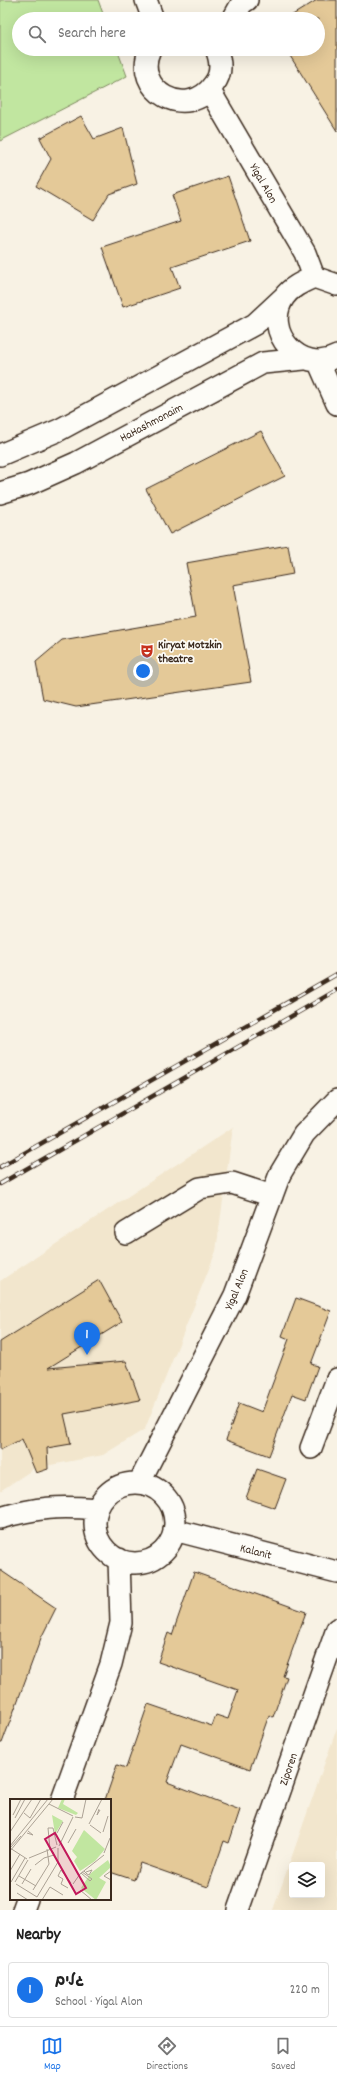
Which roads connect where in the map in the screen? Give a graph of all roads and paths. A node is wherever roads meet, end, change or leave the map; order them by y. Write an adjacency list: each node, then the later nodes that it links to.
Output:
1 (146, 0): 3 (street)
2 (247, 0): 4 (street)
3 (150, 12)
4 (237, 12)
5 (147, 56): 7 (street)
6 (219, 56): 7 (street)
7 (210, 90): 8 (street, Yigal Alon)
8 (330, 280): 9 (street)
9 (284, 297): 10 (street); 12 (street)
10 (320, 359): 11 (street); 13 (street, HaHashmonaim)
11 (337, 404)
12 (0, 455)
13 (0, 493)
14 (337, 1100): 15 (street, Yigal Alon)
15 (272, 1196): 16 (street); 19 (street, Yigal Alon)
16 (126, 1233)
17 (337, 1379): 18 (street)
18 (311, 1448)
19 (140, 1483): 20 (street); 22 (street)
20 (97, 1509): 21 (street); 23 (street)
21 (0, 1518)
22 (174, 1530): 23 (street); 24 (street, Kalanit)
23 (119, 1559): 26 (street)
24 (337, 1572)
25 (337, 1629): 29 (street, Ziporen)
26 (62, 1799)
27 (27, 1900): 28 (street)
28 (23, 1910)
29 (238, 1910)

